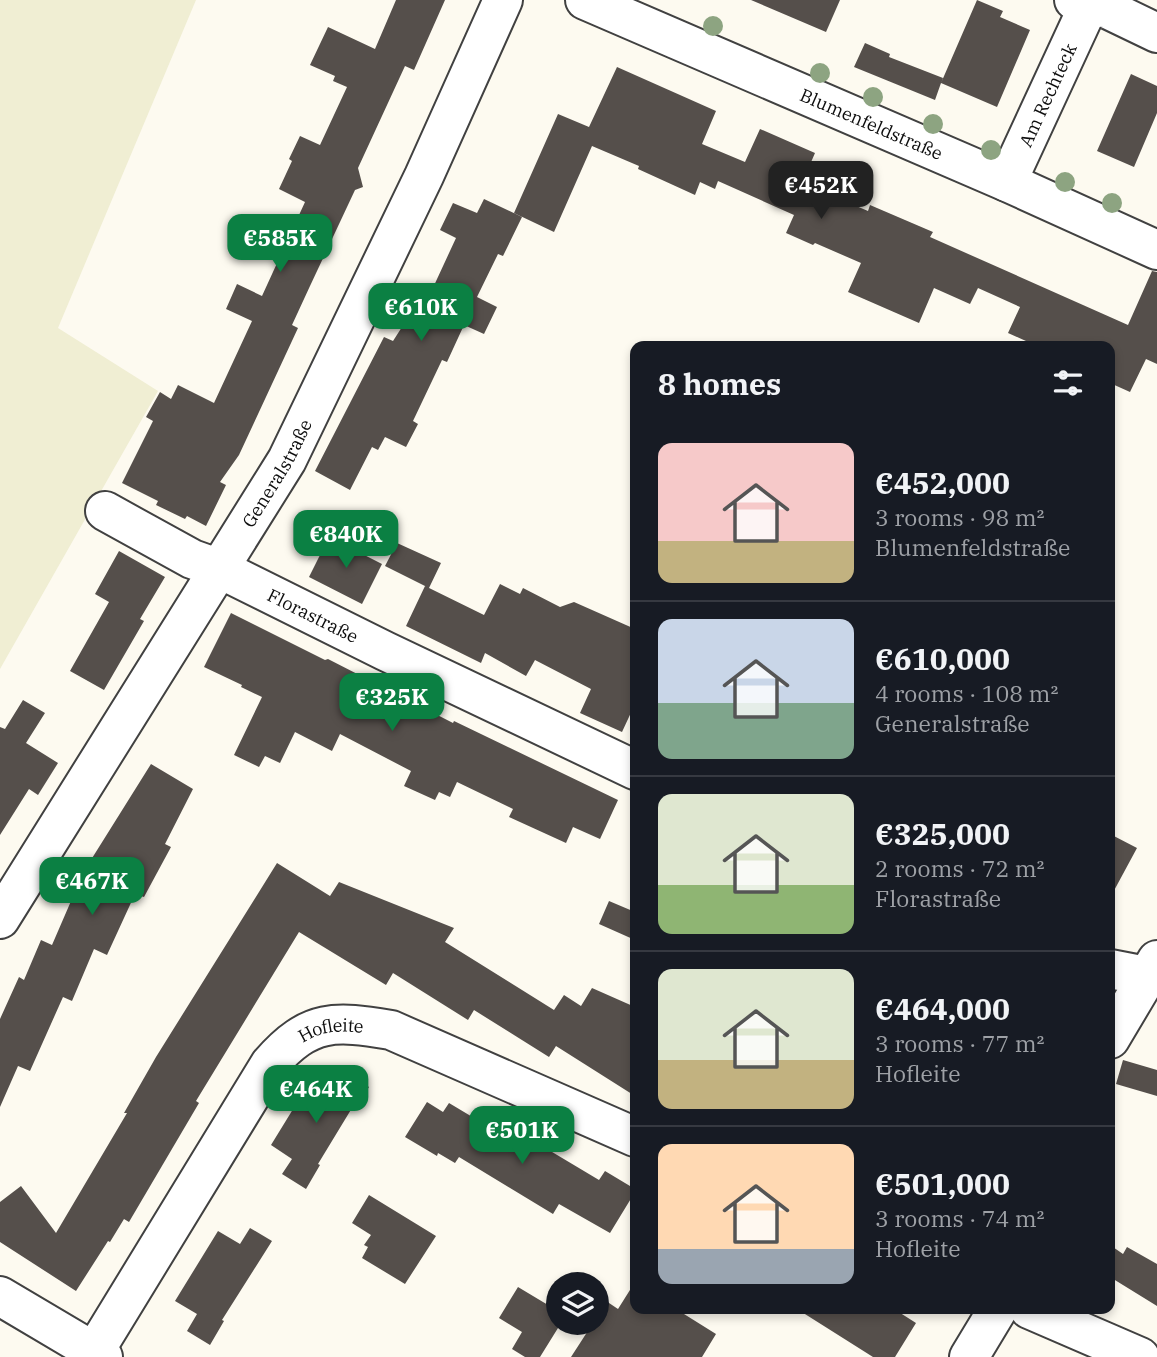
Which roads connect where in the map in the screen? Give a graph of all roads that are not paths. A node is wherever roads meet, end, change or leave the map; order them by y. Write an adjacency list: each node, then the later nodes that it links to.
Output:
1 (503, 0): 8 (street, Generalstraße)
2 (585, 0): 5 (street, Blumenfeldstraße)
3 (1081, 3): 4 (street, Am Rechteck); 5 (street, Am Rechteck)
4 (1157, 33)
5 (1007, 182): 6 (street, Blumenfeldstraße)
6 (1157, 250)
7 (104, 511): 8 (street, Florastraße)
8 (220, 569): 9 (street, Florastraße); 10 (street, Generalstraße)
9 (630, 768)
10 (0, 919)
11 (1115, 969): 12 (street)
12 (1154, 972): 13 (street)
13 (1115, 1031)
14 (630, 1135): 18 (street, Hofleite)
15 (0, 1296): 18 (street)
16 (995, 1314): 19 (street)
17 (1041, 1314): 20 (street)
18 (98, 1354)
19 (969, 1357)
20 (1140, 1357)

